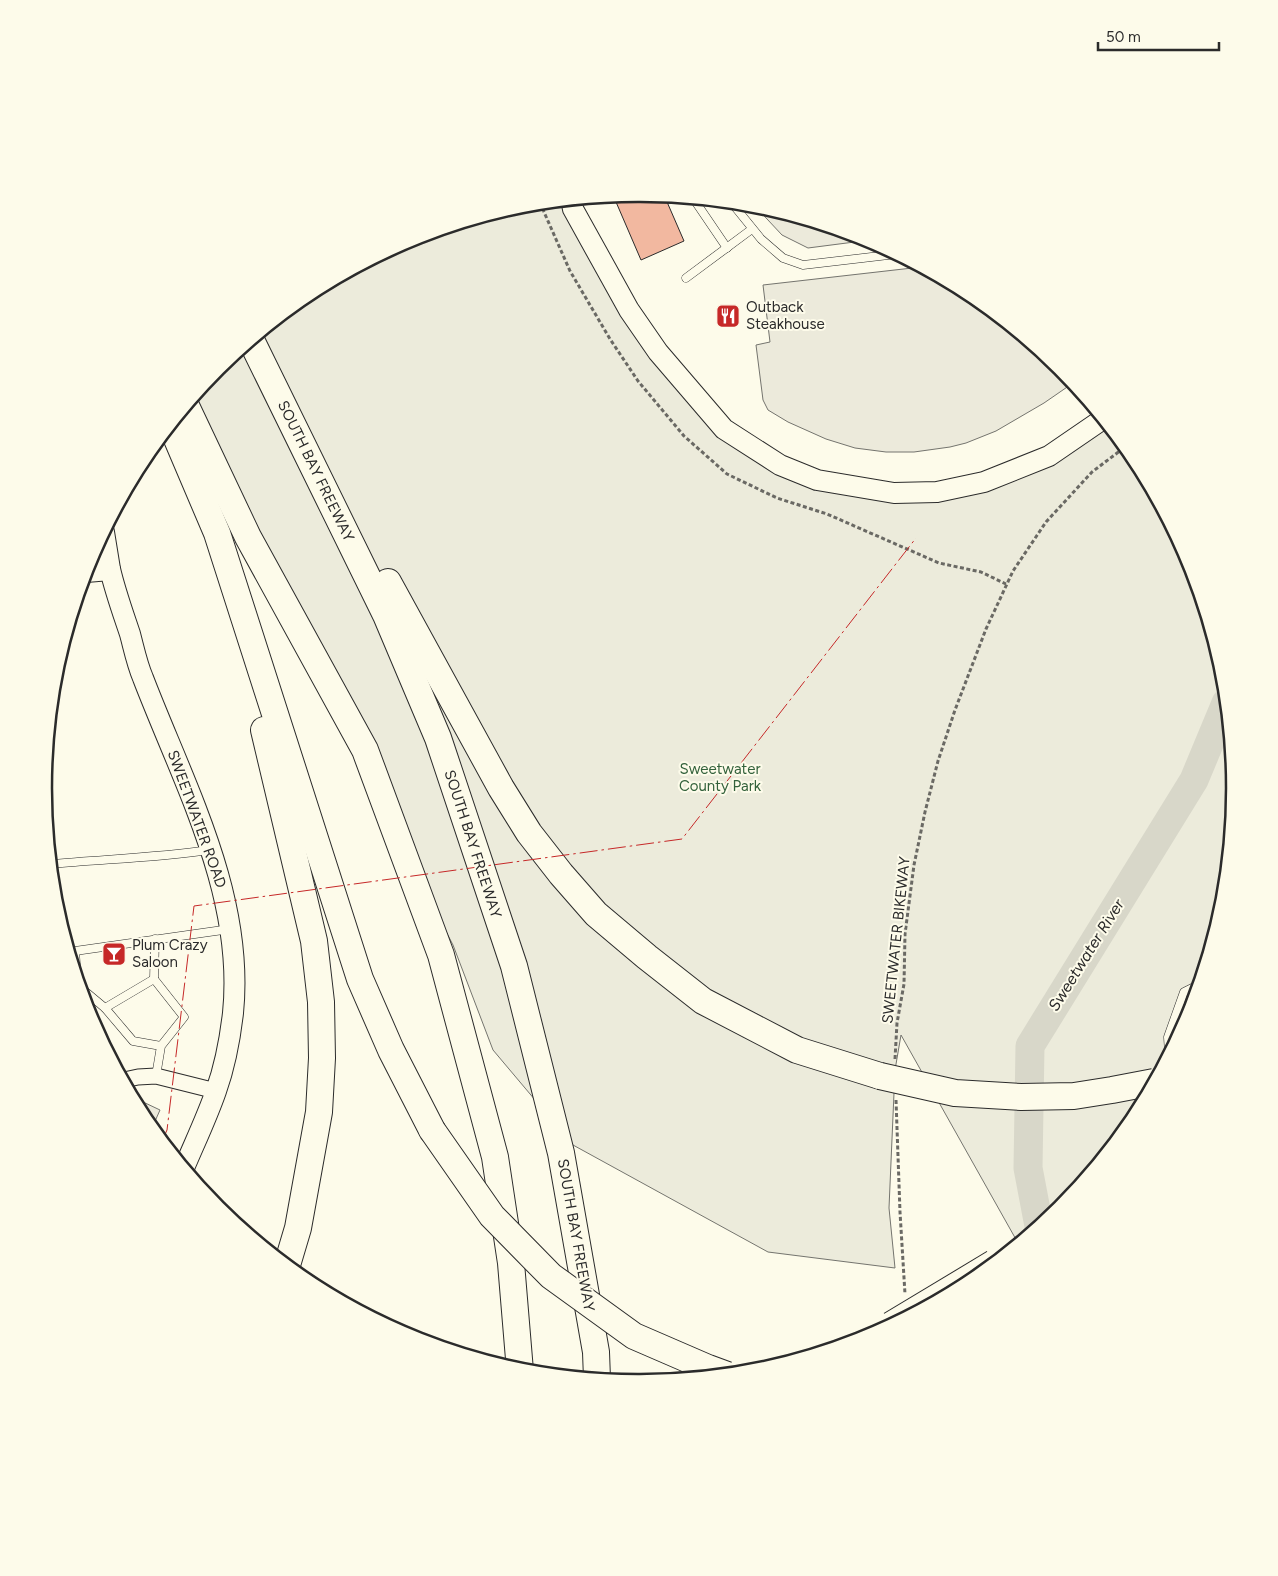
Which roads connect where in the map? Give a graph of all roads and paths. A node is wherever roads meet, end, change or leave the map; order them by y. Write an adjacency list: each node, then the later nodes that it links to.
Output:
1 (698, 205): 5 (lane)
2 (572, 206): 11 (main road)
3 (738, 211): 4 (lane)
4 (752, 229): 5 (lane); 6 (lane)
5 (727, 248): 7 (lane)
6 (884, 256)
7 (686, 278)
8 (254, 345): 9 (highway, SOUTH BAY FREEWAY)
9 (270, 376): 29 (highway); 40 (highway, SOUTH BAY FREEWAY)
10 (189, 412): 38 (highway)
11 (1098, 423)
12 (174, 431): 17 (highway)
13 (1119, 451): 29 (path, SWEETWATER BIKEWAY)
14 (106, 544): 15 (main road, SWEETWATER ROAD)
15 (110, 570): 16 (main road); 18 (main road, SWEETWATER ROAD)
16 (94, 571)
17 (253, 643): 36 (highway); 39 (highway, bridge)
18 (211, 850): 19 (lane); 20 (main road, SWEETWATER ROAD)
19 (58, 863)
20 (231, 929): 21 (lane); 33 (main road, SWEETWATER ROAD)
21 (155, 939): 22 (lane); 23 (lane)
22 (76, 951)
23 (154, 979): 26 (lane); 28 (lane)
24 (1189, 989): 27 (lane)
25 (92, 997): 26 (lane)
26 (105, 1008): 28 (lane)
27 (1168, 1040)
28 (161, 1046): 30 (lane)
29 (888, 1071): 32 (highway, bridge)
30 (156, 1076): 31 (street); 33 (street)
31 (130, 1079)
32 (1145, 1084)
33 (216, 1091): 35 (main road, SWEETWATER ROAD)
34 (896, 1098): 37 (path)
35 (187, 1161)
36 (289, 1258)
37 (905, 1296)
38 (519, 1362)
39 (712, 1369)
40 (597, 1373)

